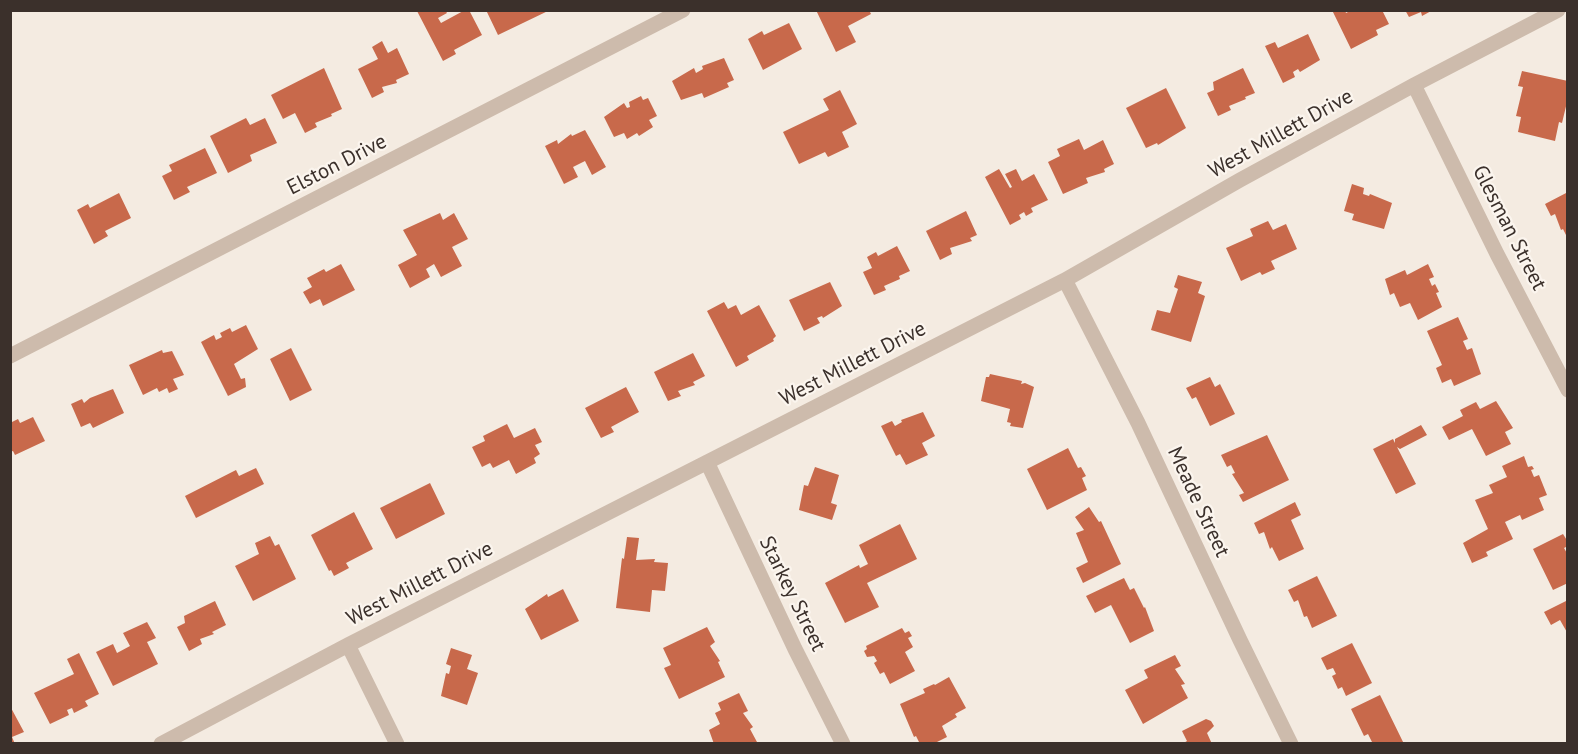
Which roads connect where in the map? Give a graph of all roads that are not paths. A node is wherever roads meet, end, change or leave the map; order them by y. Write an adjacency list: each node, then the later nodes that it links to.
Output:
1 (683, 10): 5 (street, Elston Drive)
2 (1558, 10): 3 (street, West Millett Drive)
3 (1414, 85): 4 (street, West Millett Drive); 6 (street, Glesman Street)
4 (1065, 280): 7 (street, West Millett Drive); 12 (street, Meade Street)
5 (10, 356)
6 (1568, 390)
7 (706, 462): 8 (street, West Millett Drive); 11 (street, Starkey Street)
8 (348, 645): 9 (street, West Millett Drive); 10 (street)
9 (161, 744)
10 (397, 744)
11 (843, 744)
12 (1291, 744)

